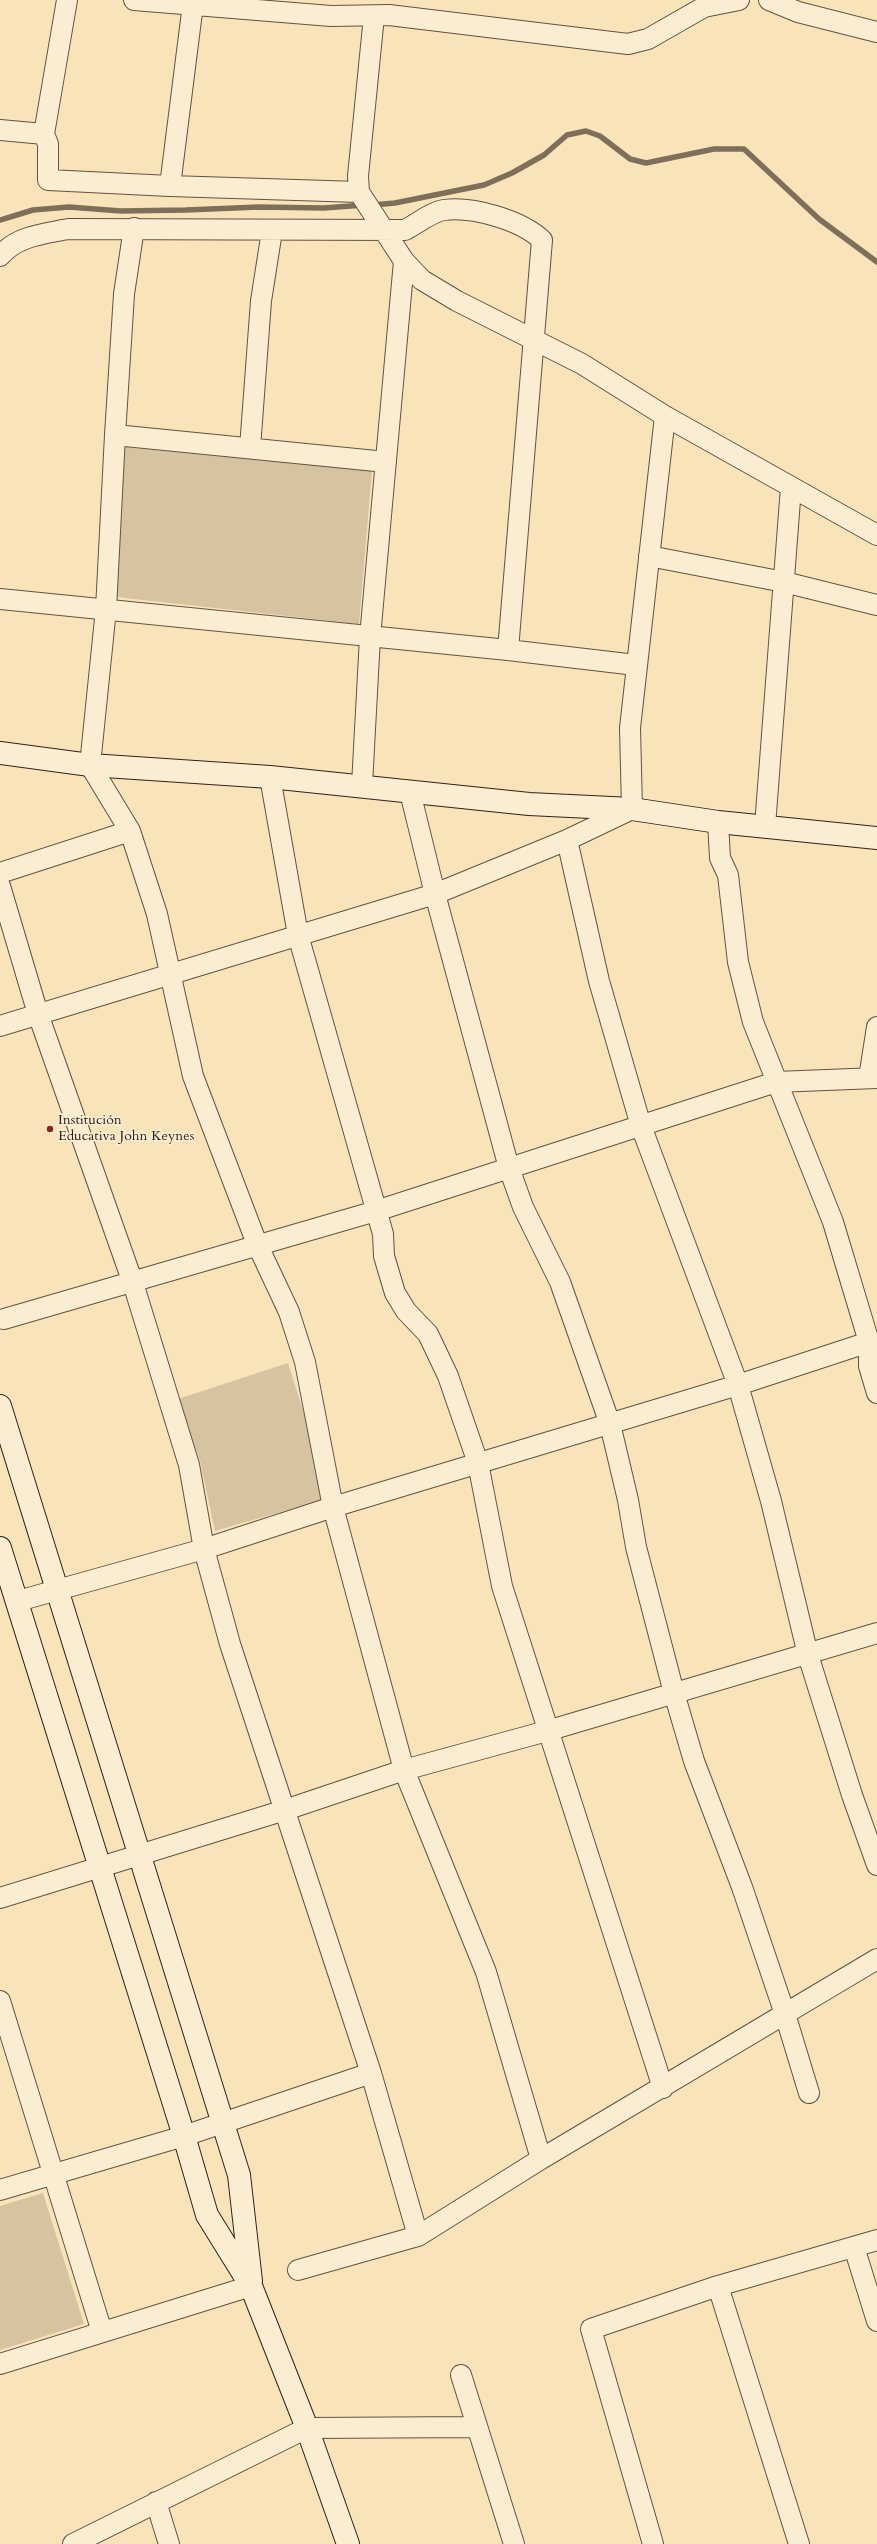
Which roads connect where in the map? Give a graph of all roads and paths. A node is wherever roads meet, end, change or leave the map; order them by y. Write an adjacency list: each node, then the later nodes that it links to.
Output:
1 (67, 0): 9 (street)
2 (134, 0): 5 (street)
3 (739, 0): 6 (street)
4 (769, 0): 7 (street)
5 (193, 4): 6 (street); 10 (street)
6 (374, 16): 11 (street)
7 (877, 32)
8 (0, 130): 9 (street)
9 (44, 134): 10 (street)
10 (170, 186): 11 (street)
11 (359, 192): 14 (street)
12 (134, 228): 13 (street); 15 (street); 19 (street)
13 (272, 231): 14 (street); 20 (street)
14 (384, 231): 16 (street); 17 (street)
15 (0, 256)
16 (404, 261): 17 (street); 21 (street)
17 (534, 340): 18 (street); 30 (street)
18 (665, 416): 22 (street); 24 (street)
19 (115, 435): 20 (street); 28 (street)
20 (250, 448): 21 (street)
21 (386, 462): 29 (street)
22 (792, 487): 23 (street); 25 (street)
23 (877, 534)
24 (649, 556): 25 (street); 31 (street)
25 (784, 582): 27 (street); 39 (street)
26 (0, 599): 28 (street)
27 (877, 605)
28 (106, 609): 29 (street); 33 (street)
29 (370, 637): 30 (street); 35 (street)
30 (508, 650): 31 (street)
31 (636, 665): 37 (street)
32 (0, 753): 33 (street)
33 (90, 765): 34 (street); 40 (street)
34 (270, 777): 35 (street); 46 (street)
35 (362, 786): 36 (street)
36 (410, 792): 37 (street); 45 (street)
37 (632, 809): 38 (street); 42 (street)
38 (718, 822): 39 (street); 52 (street)
39 (765, 826): 41 (street)
40 (130, 831): 43 (street); 47 (street)
41 (877, 838)
42 (567, 840): 45 (street); 53 (street)
43 (0, 873)
44 (0, 886): 48 (street)
45 (435, 894): 46 (street); 54 (street)
46 (298, 935): 47 (street); 55 (street)
47 (169, 974): 48 (street); 56 (street)
48 (38, 1014): 49 (street); 57 (street)
49 (0, 1026)
50 (877, 1027): 51 (street)
51 (873, 1078): 52 (street)
52 (776, 1082): 53 (street); 59 (street)
53 (641, 1126): 54 (street); 60 (street)
54 (509, 1168): 55 (street); 63 (street)
55 (376, 1211): 56 (street); 64 (street)
56 (257, 1244): 57 (street); 65 (street)
57 (133, 1283): 58 (street); 67 (street)
58 (4, 1319)
59 (873, 1342): 60 (street); 61 (street)
60 (738, 1385): 63 (street); 71 (street)
61 (877, 1393)
62 (0, 1406): 68 (street)
63 (610, 1424): 64 (street); 72 (street)
64 (478, 1463): 65 (street); 73 (street)
65 (333, 1507): 67 (street); 74 (street)
66 (0, 1548): 69 (street)
67 (204, 1549): 68 (street); 75 (street)
68 (57, 1590): 69 (street); 76 (street)
69 (18, 1601): 78 (street)
70 (877, 1633): 71 (street)
71 (808, 1655): 72 (street); 77 (street)
72 (674, 1693): 73 (street); 82 (street)
73 (548, 1731): 74 (street); 84 (street)
74 (404, 1770): 75 (street); 88 (street)
75 (285, 1810): 76 (street); 83 (street)
76 (140, 1855): 78 (street); 86 (street)
77 (877, 1865)
78 (100, 1867): 79 (street); 87 (street)
79 (0, 1898)
80 (877, 1959): 82 (street)
81 (0, 2001): 89 (street)
82 (785, 2014): 84 (street); 85 (street)
83 (372, 2073): 86 (street); 91 (street)
84 (663, 2088): 88 (street)
85 (809, 2093)
86 (223, 2121): 87 (street); 95 (street)
87 (184, 2136): 89 (street); 95 (street)
88 (541, 2159): 91 (street)
89 (53, 2175): 90 (street); 98 (street)
90 (0, 2190)
91 (418, 2236): 94 (street)
92 (877, 2240): 93 (street)
93 (854, 2247): 96 (street); 97 (street)
94 (298, 2270)
95 (251, 2286): 98 (street); 102 (street)
96 (718, 2286): 108 (street); 109 (street)
97 (877, 2321)
98 (102, 2332): 99 (street)
99 (0, 2364)
100 (461, 2375): 101 (street)
101 (477, 2427): 102 (street); 107 (street)
102 (307, 2428): 103 (street); 106 (street)
103 (156, 2502): 104 (street); 105 (street)
104 (73, 2544)
105 (169, 2544)
106 (348, 2544)
107 (514, 2544)
108 (653, 2544)
109 (799, 2544)

